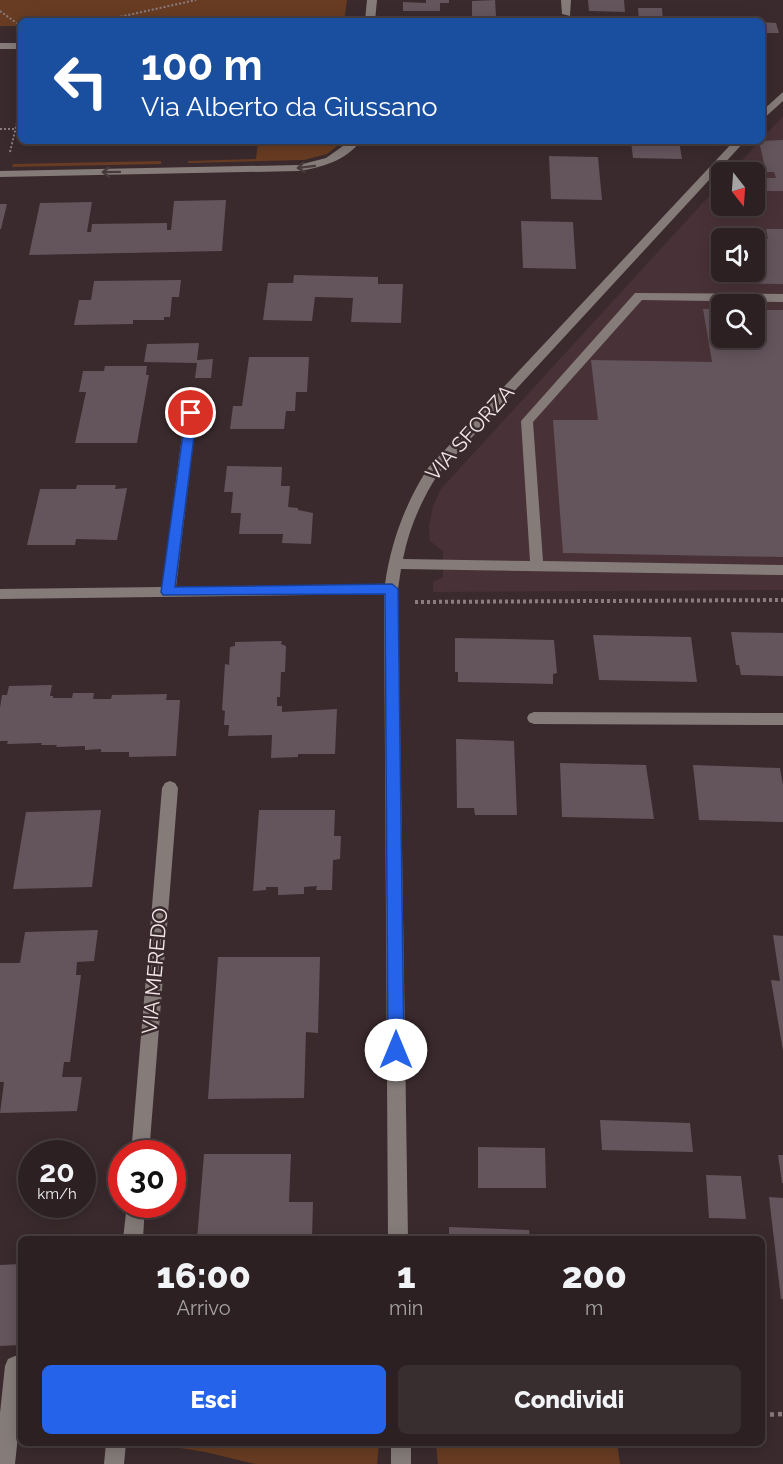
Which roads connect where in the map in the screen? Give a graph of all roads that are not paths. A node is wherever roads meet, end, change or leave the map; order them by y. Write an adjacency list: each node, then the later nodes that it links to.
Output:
1 (372, 0): 4 (street)
2 (566, 0): 3 (street)
3 (567, 14)
4 (370, 18)
5 (0, 46): 6 (street)
6 (18, 46)
7 (783, 95): 9 (street)
8 (783, 103): 9 (street)
9 (765, 114)
10 (353, 144): 12 (street, one-way to 12)
11 (737, 144): 15 (street, VIA SFORZA)
12 (2, 174)
13 (783, 298): 16 (street)
14 (191, 413): 18 (street)
15 (394, 564): 16 (street); 20 (street, VIA SFORZA)
16 (537, 566): 17 (street)
17 (783, 570)
18 (168, 592): 19 (street); 20 (street)
19 (0, 594)
20 (392, 596): 27 (street, VIA SFORZA)
21 (534, 718): 22 (street)
22 (783, 719)
23 (170, 788): 24 (street, VIA MEREDO)
24 (141, 1140)
25 (135, 1218): 26 (street)
26 (134, 1236)
27 (398, 1236)
28 (18, 1366): 31 (street)
29 (116, 1446): 32 (street)
30 (401, 1446): 33 (street)
31 (4, 1464)
32 (114, 1464)
33 (401, 1464)

